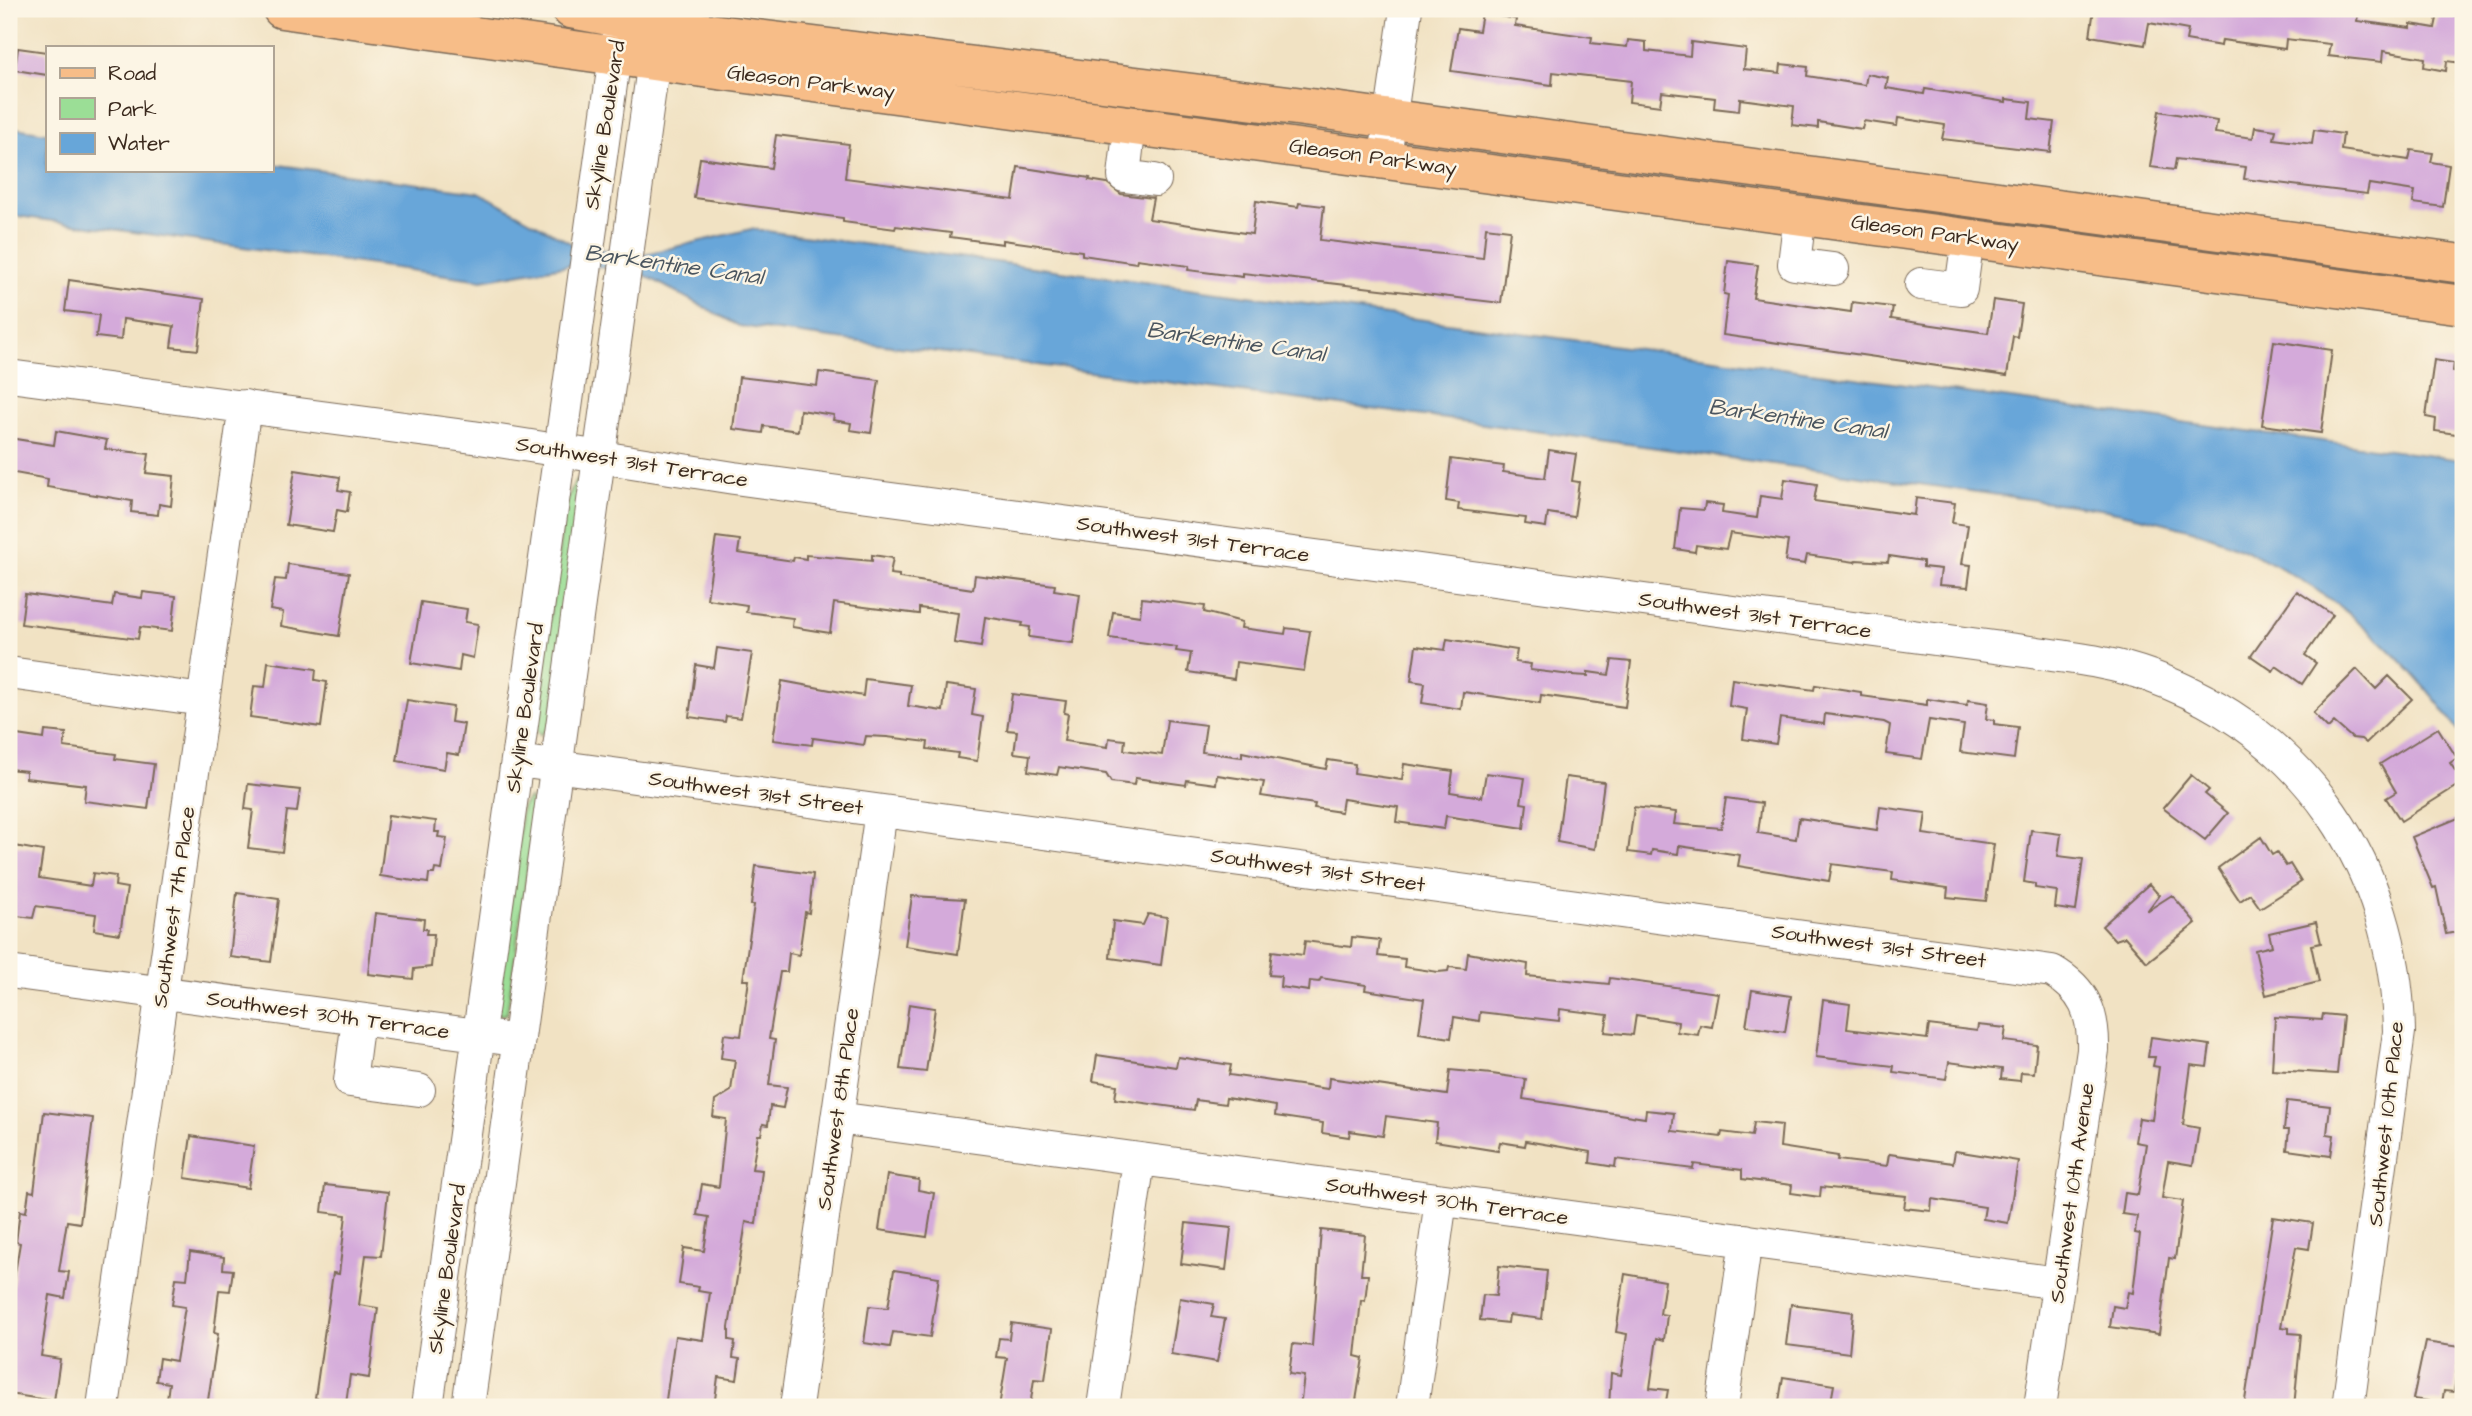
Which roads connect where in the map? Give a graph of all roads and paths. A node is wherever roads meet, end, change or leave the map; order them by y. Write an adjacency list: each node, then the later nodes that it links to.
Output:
1 (282, 9): 2 (main road, Gleason Parkway)
2 (288, 9): 7 (main road, Gleason Parkway)
3 (571, 9): 5 (main road, Gleason Parkway)
4 (1406, 9): 8 (street)
5 (623, 13): 6 (main road, Gleason Parkway); 7 (street, Skyline Boulevard)
6 (658, 32): 7 (main road, Gleason Parkway); 8 (main road, Gleason Parkway); 9 (main road, Gleason Parkway); 23 (street, Skyline Boulevard)
7 (614, 54): 22 (street, Skyline Boulevard)
8 (1391, 120): 10 (street); 13 (main road, Gleason Parkway)
9 (1130, 124): 10 (main road, Gleason Parkway); 11 (street)
10 (1385, 159): 12 (main road, Gleason Parkway)
11 (1155, 180)
12 (1800, 215): 14 (main road, Gleason Parkway); 17 (street)
13 (2112, 216): 15 (street); 16 (main road, Gleason Parkway)
14 (1968, 238): 15 (main road, Gleason Parkway); 18 (street)
15 (2106, 256): 19 (main road, Gleason Parkway)
16 (2463, 264)
17 (1833, 269)
18 (1921, 284)
19 (2463, 304)
20 (9, 376): 21 (street, Southwest 31st Terrace)
21 (245, 406): 22 (street, Southwest 31st Terrace); 25 (street, Southwest 7th Place)
22 (561, 452): 23 (street, Southwest 31st Terrace); 26 (street, Skyline Boulevard)
23 (599, 458): 27 (street, Skyline Boulevard); 29 (street, Southwest 31st Terrace)
24 (9, 673): 25 (street)
25 (203, 700): 32 (street, Southwest 7th Place)
26 (518, 761): 27 (street, Southwest 31st Street); 34 (street, Skyline Boulevard)
27 (558, 765): 28 (street, Southwest 31st Street); 35 (street, Skyline Boulevard)
28 (881, 811): 31 (street, Southwest 31st Street); 37 (street, Southwest 8th Place)
29 (2330, 811): 50 (street, Southwest 10th Place)
30 (9, 972): 32 (street, Southwest 30th Terrace)
31 (2074, 984): 41 (street, Southwest 10th Avenue)
32 (162, 993): 33 (street, Southwest 30th Terrace); 42 (street, Southwest 7th Place)
33 (358, 1019): 34 (street, Southwest 30th Terrace); 36 (street)
34 (480, 1035): 35 (street, Southwest 30th Terrace); 43 (street, Skyline Boulevard)
35 (520, 1041): 44 (street, Skyline Boulevard)
36 (419, 1090)
37 (837, 1118): 38 (street, Southwest 30th Terrace); 45 (street, Southwest 8th Place)
38 (1139, 1160): 39 (street, Southwest 30th Terrace); 46 (street)
39 (1441, 1200): 40 (street, Southwest 30th Terrace); 47 (street)
40 (1746, 1240): 41 (street, Southwest 30th Terrace); 48 (street)
41 (2058, 1283): 49 (street, Southwest 10th Avenue)
42 (103, 1407)
43 (427, 1407)
44 (468, 1407)
45 (796, 1407)
46 (1104, 1407)
47 (1412, 1407)
48 (1722, 1407)
49 (2040, 1407)
50 (2348, 1407)

